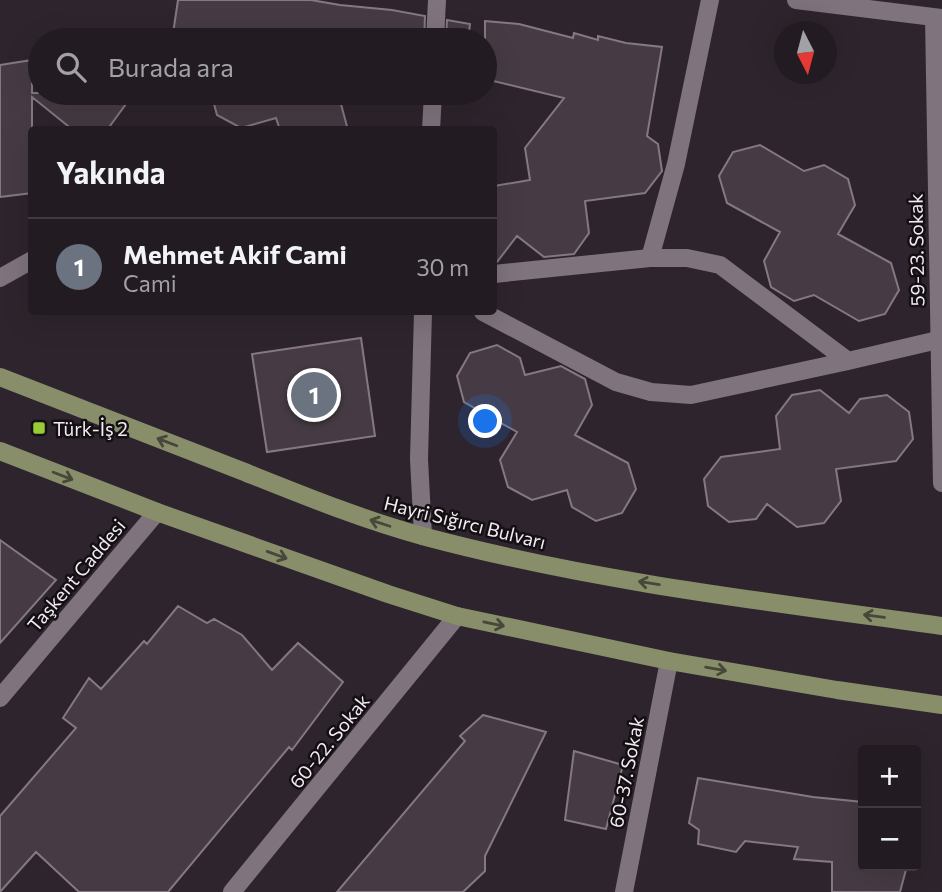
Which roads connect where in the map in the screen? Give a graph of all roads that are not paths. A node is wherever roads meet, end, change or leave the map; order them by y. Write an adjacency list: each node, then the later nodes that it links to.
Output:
1 (437, 0): 5 (street)
2 (710, 0): 8 (street)
3 (796, 0): 4 (street)
4 (938, 18): 14 (street, 59-23. Sokak)
5 (436, 28)
6 (432, 105): 7 (street)
7 (431, 126)
8 (650, 258): 10 (street); 15 (street)
9 (28, 262): 11 (street)
10 (497, 274)
11 (0, 278)
12 (423, 315): 20 (street)
13 (489, 315): 15 (street)
14 (940, 339): 15 (street); 18 (street, 59-23. Sokak)
15 (848, 361)
16 (0, 377): 20 (street, Hayri Sığırcı Bulvarı, one-way to 16)
17 (0, 451): 19 (street, one-way to 19)
18 (942, 483)
19 (157, 512): 21 (street, one-way to 21); 24 (street, Taşkent Caddesi)
20 (423, 536): 22 (street, Hayri Sığırcı Bulvarı, one-way to 20)
21 (457, 616): 23 (street, one-way to 23); 26 (street, 60-22. Sokak)
22 (942, 626)
23 (669, 661): 25 (street, one-way to 25); 27 (street, 60-37. Sokak)
24 (0, 698)
25 (942, 705)
26 (232, 892)
27 (624, 892)

